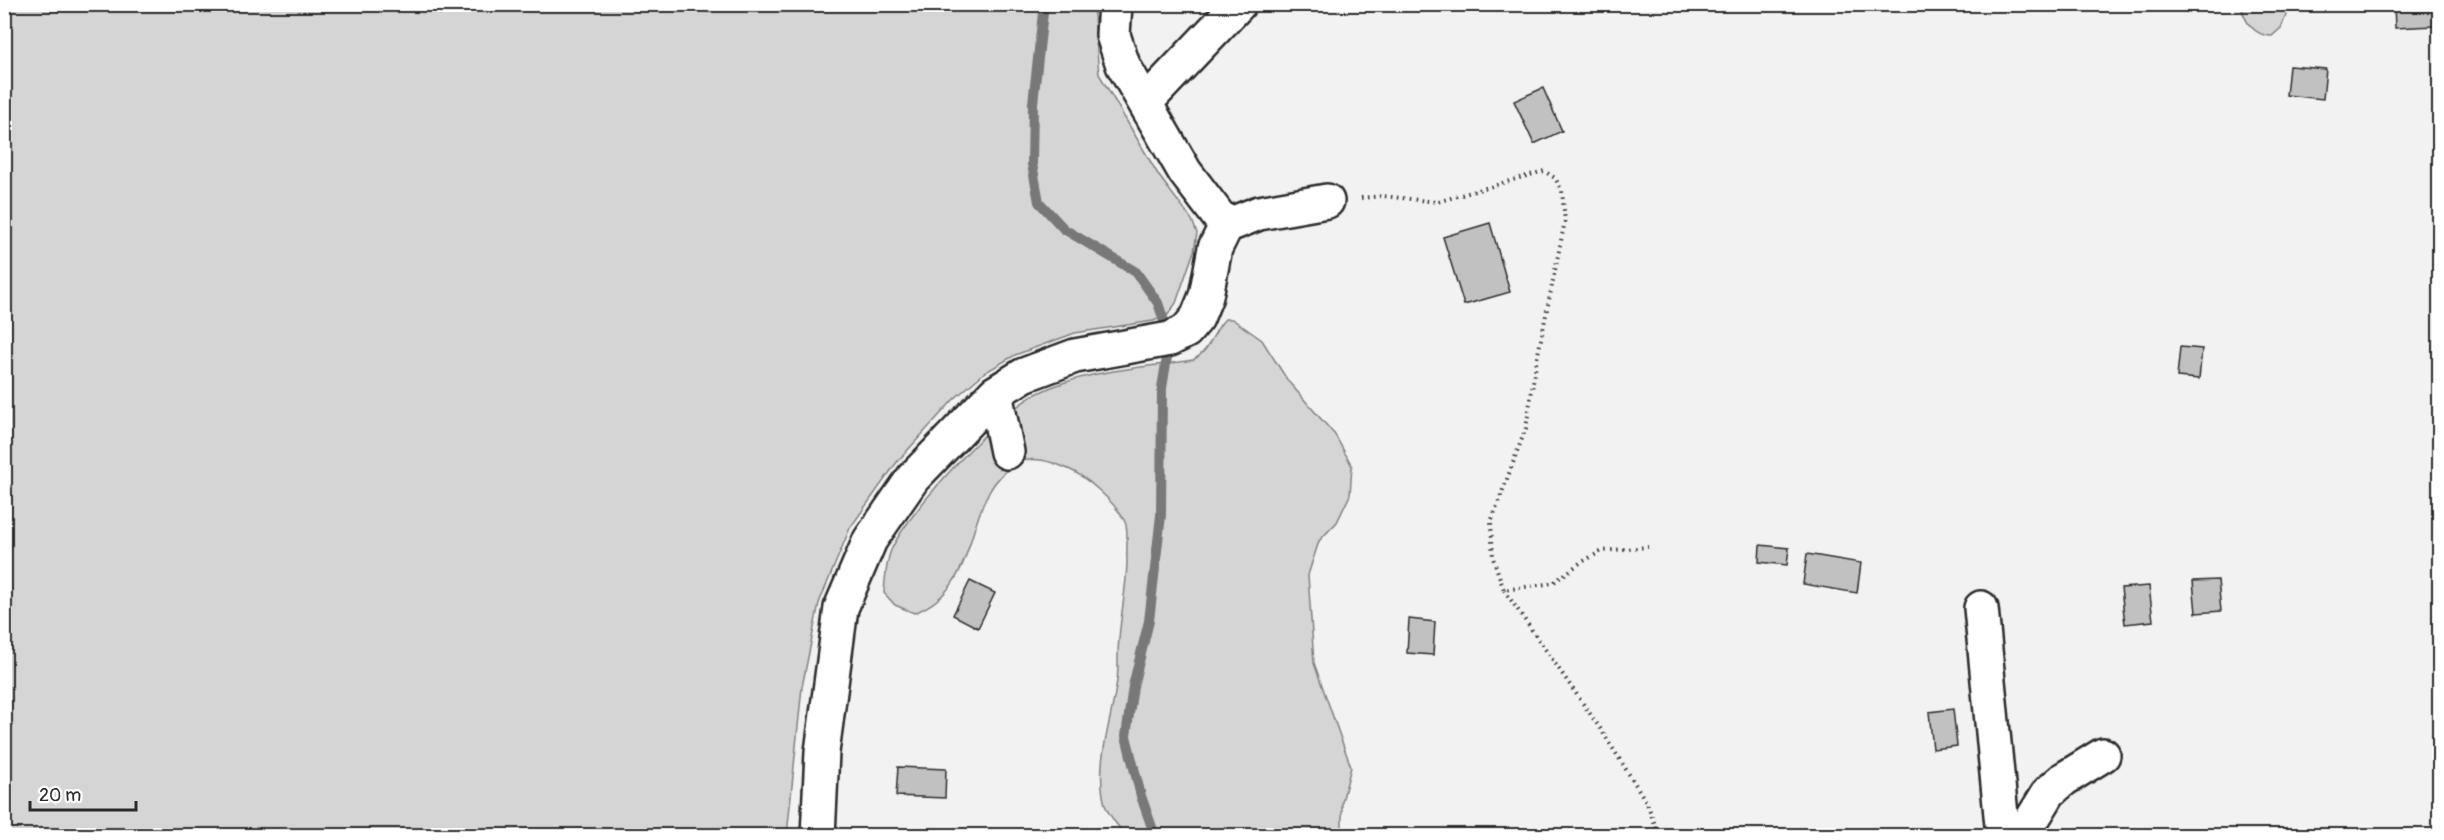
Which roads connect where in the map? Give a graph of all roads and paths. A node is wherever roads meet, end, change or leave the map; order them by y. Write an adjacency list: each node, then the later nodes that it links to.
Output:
1 (1115, 4): 3 (lane)
2 (1239, 4): 3 (lane)
3 (1144, 103): 5 (lane)
4 (1327, 201): 5 (lane); 9 (path)
5 (1226, 226): 6 (lane)
6 (994, 393): 7 (lane); 12 (lane)
7 (1007, 452)
8 (1648, 547): 9 (path)
9 (1504, 590): 13 (path)
10 (1981, 608): 14 (lane)
11 (2103, 755): 15 (lane)
12 (818, 836)
13 (1659, 836)
14 (2002, 836)
15 (2022, 836)

